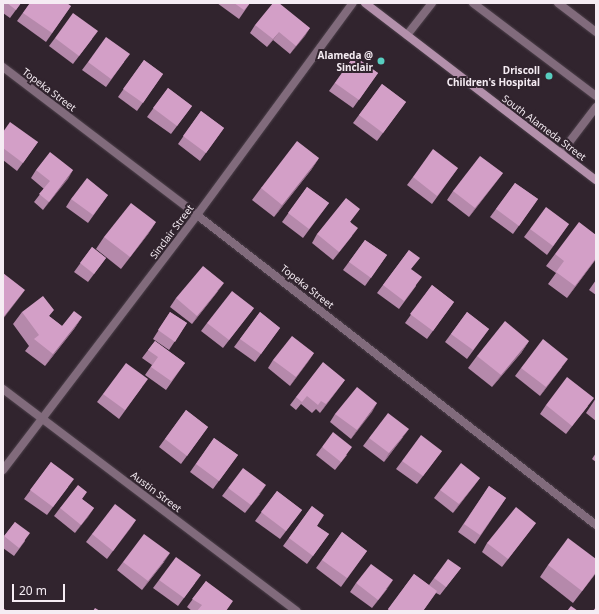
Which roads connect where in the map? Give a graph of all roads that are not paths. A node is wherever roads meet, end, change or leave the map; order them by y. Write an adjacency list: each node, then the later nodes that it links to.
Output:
1 (352, 3): 13 (street, Sinclair Street)
2 (432, 3): 7 (street)
3 (473, 3): 9 (street)
4 (558, 3): 6 (street)
5 (367, 4): 7 (main road, South Alameda Street)
6 (596, 32)
7 (407, 35): 11 (main road, South Alameda Street)
8 (3, 67): 13 (street, Topeka Street)
9 (596, 96)
10 (596, 107): 11 (street)
11 (561, 153): 12 (main road, South Alameda Street)
12 (596, 180)
13 (198, 215): 15 (street, Sinclair Street); 17 (street, Topeka Street)
14 (3, 389): 15 (street, Austin Street)
15 (41, 418): 16 (street, Sinclair Street); 18 (street, Austin Street)
16 (3, 470)
17 (596, 525)
18 (296, 611)

